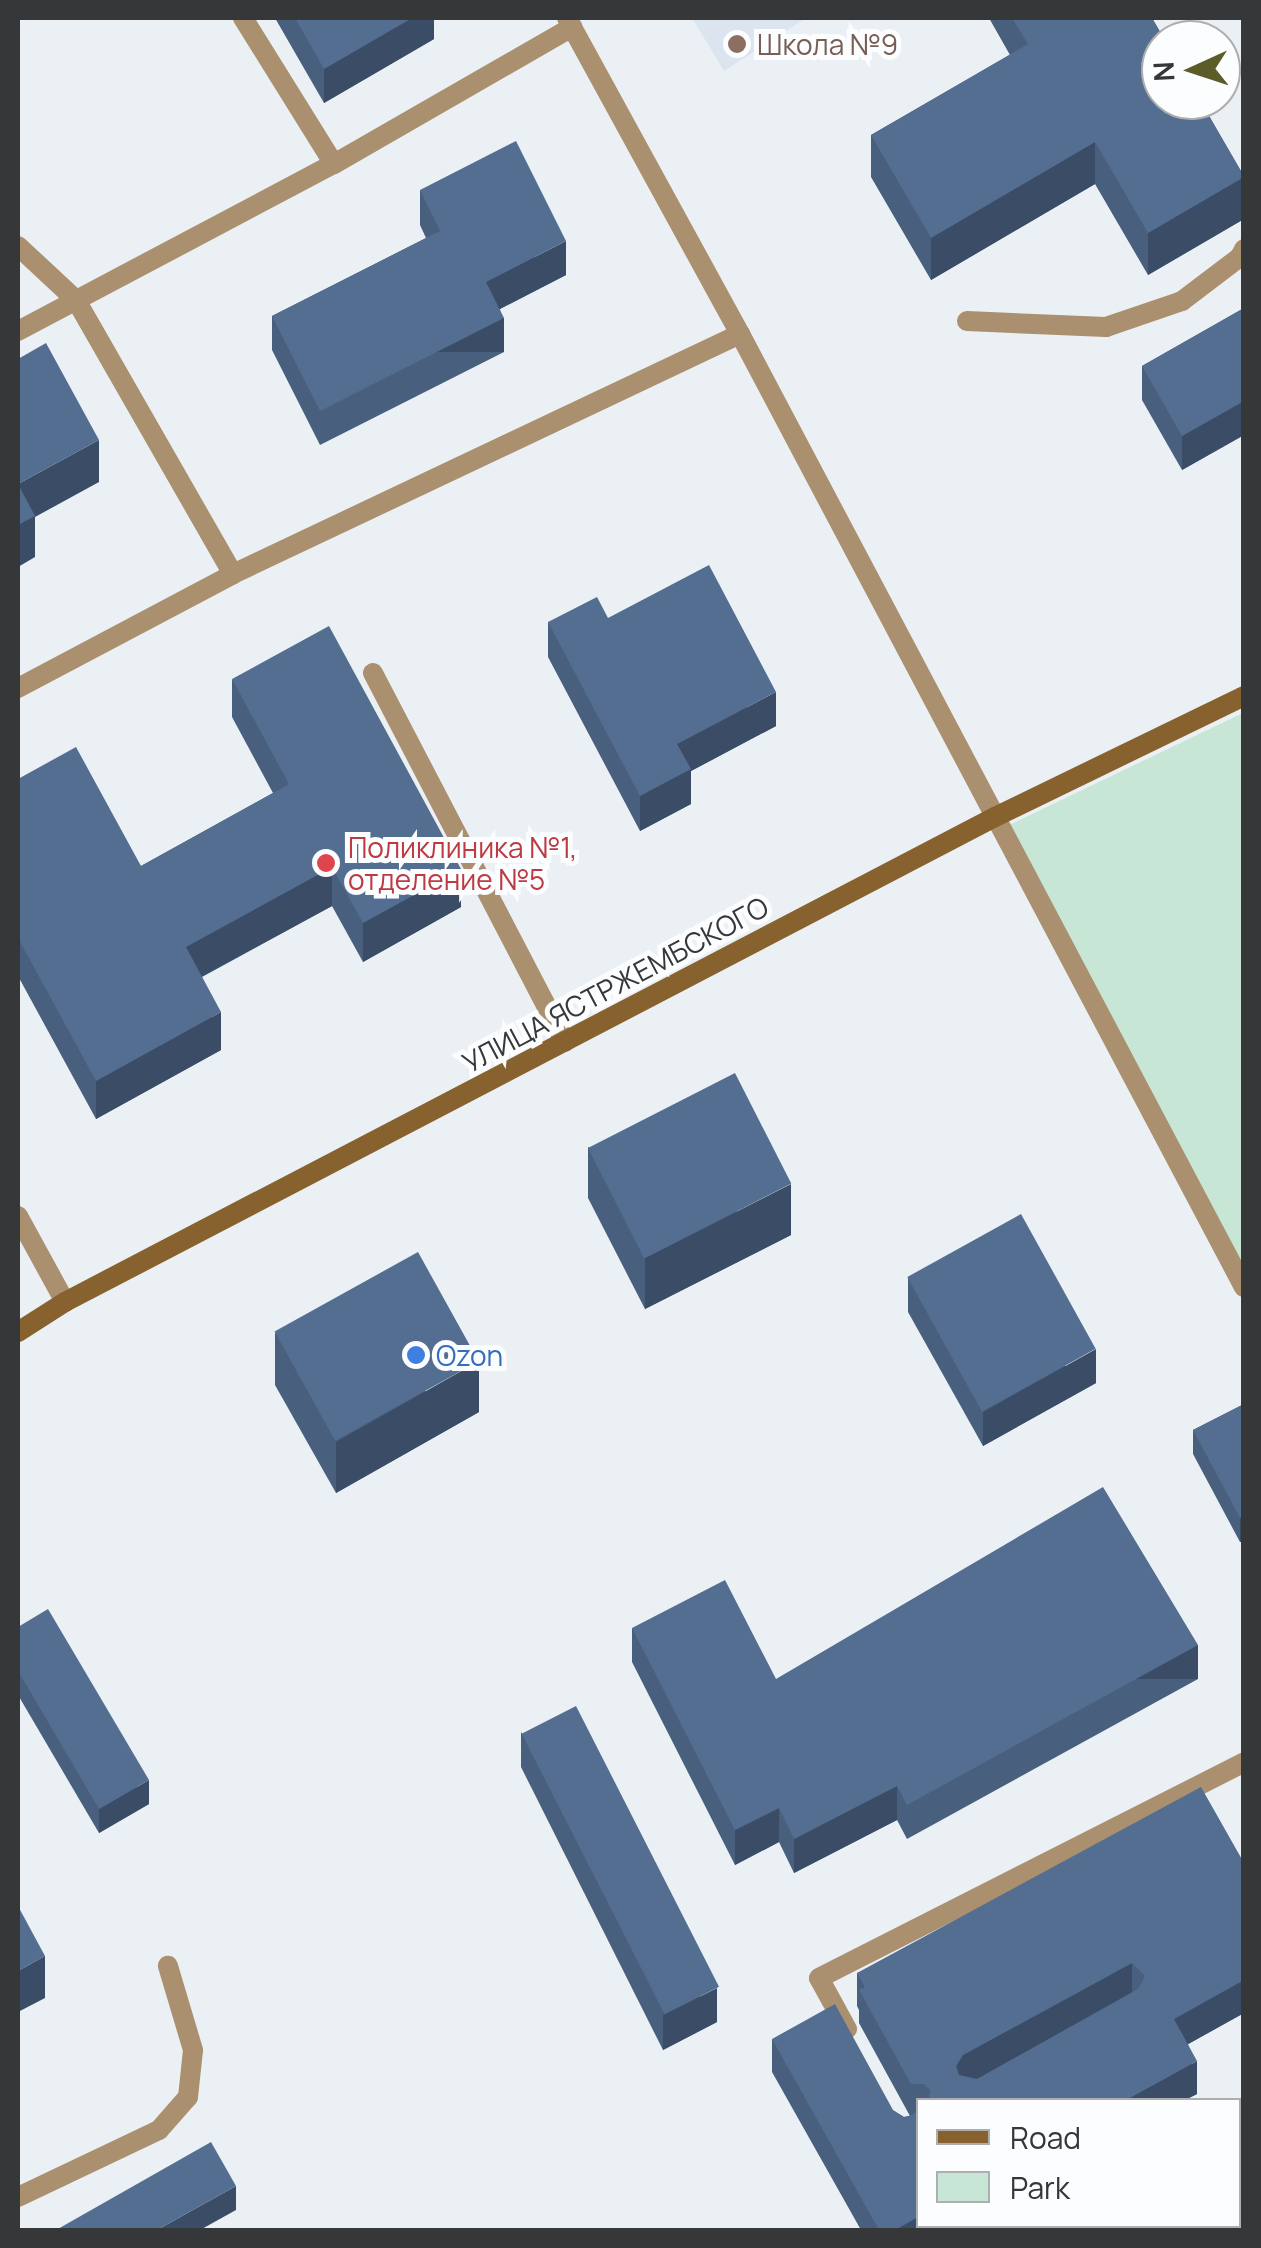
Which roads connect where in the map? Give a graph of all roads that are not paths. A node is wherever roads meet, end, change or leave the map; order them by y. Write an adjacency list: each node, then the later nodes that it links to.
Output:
1 (243, 18): 3 (lane)
2 (569, 22): 3 (lane); 9 (lane)
3 (334, 164): 6 (lane)
4 (18, 246): 6 (lane)
5 (1244, 250): 7 (lane)
6 (76, 300): 8 (lane); 10 (lane)
7 (967, 321)
8 (18, 331)
9 (740, 334): 10 (lane); 14 (lane)
10 (233, 574): 12 (lane)
11 (373, 673): 15 (lane)
12 (18, 688)
13 (1244, 696): 14 (main road, УЛИЦА ЯСТРЖЕМБСКОГО)
14 (995, 818): 15 (main road, УЛИЦА ЯСТРЖЕМБСКОГО); 17 (lane)
15 (565, 1042): 18 (main road, УЛИЦА ЯСТРЖЕМБСКОГО)
16 (18, 1216): 18 (lane)
17 (1244, 1286)
18 (65, 1302): 19 (main road, УЛИЦА ЯСТРЖЕМБСКОГО)
19 (18, 1332)
20 (1244, 1762): 22 (lane)
21 (168, 1966): 23 (lane)
22 (853, 2042)
23 (18, 2198)

